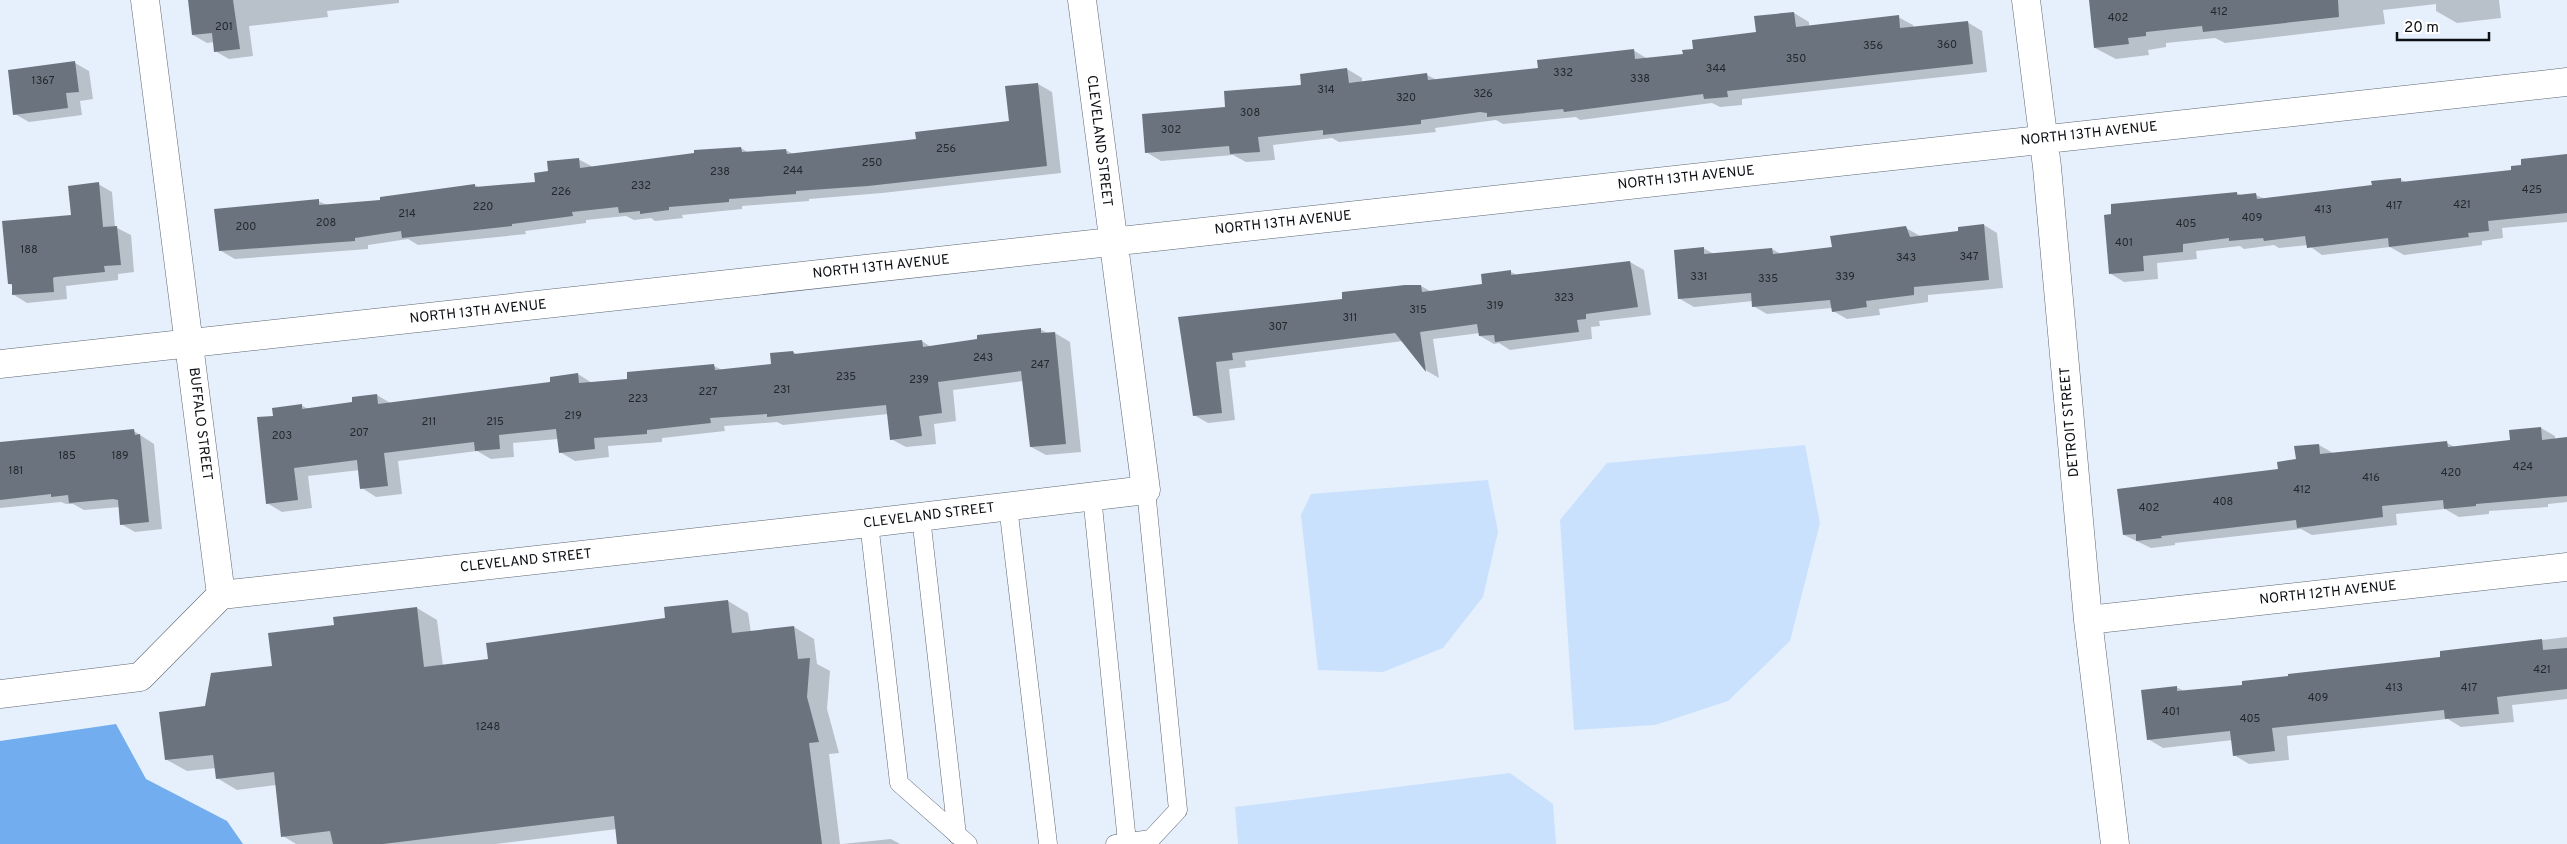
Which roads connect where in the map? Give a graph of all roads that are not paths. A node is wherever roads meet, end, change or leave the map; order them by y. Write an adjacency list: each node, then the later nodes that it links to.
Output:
1 (145, 0): 7 (street, BUFFALO STREET)
2 (1082, 0): 6 (street, CLEVELAND STREET)
3 (2026, 0): 5 (street, DETROIT STREET)
4 (2567, 82): 5 (street, NORTH 13TH AVENUE)
5 (2043, 139): 6 (street, NORTH 13TH AVENUE); 16 (street, DETROIT STREET)
6 (1112, 242): 7 (street, NORTH 13TH AVENUE); 9 (street, CLEVELAND STREET)
7 (190, 343): 8 (street, NORTH 13TH AVENUE); 15 (street, BUFFALO STREET)
8 (0, 364)
9 (1146, 490): 10 (street, CLEVELAND STREET); 19 (lane)
10 (1092, 496): 11 (street, CLEVELAND STREET); 19 (lane)
11 (1008, 506): 12 (street, CLEVELAND STREET); 20 (lane)
12 (921, 517): 13 (street, CLEVELAND STREET); 18 (lane)
13 (869, 523): 15 (street, CLEVELAND STREET); 18 (lane)
14 (2567, 567): 16 (street, NORTH 12TH AVENUE)
15 (221, 595): 17 (street)
16 (2088, 620): 21 (street, DETROIT STREET)
17 (0, 694)
18 (962, 840)
19 (1121, 843)
20 (1048, 844)
21 (2115, 844)

